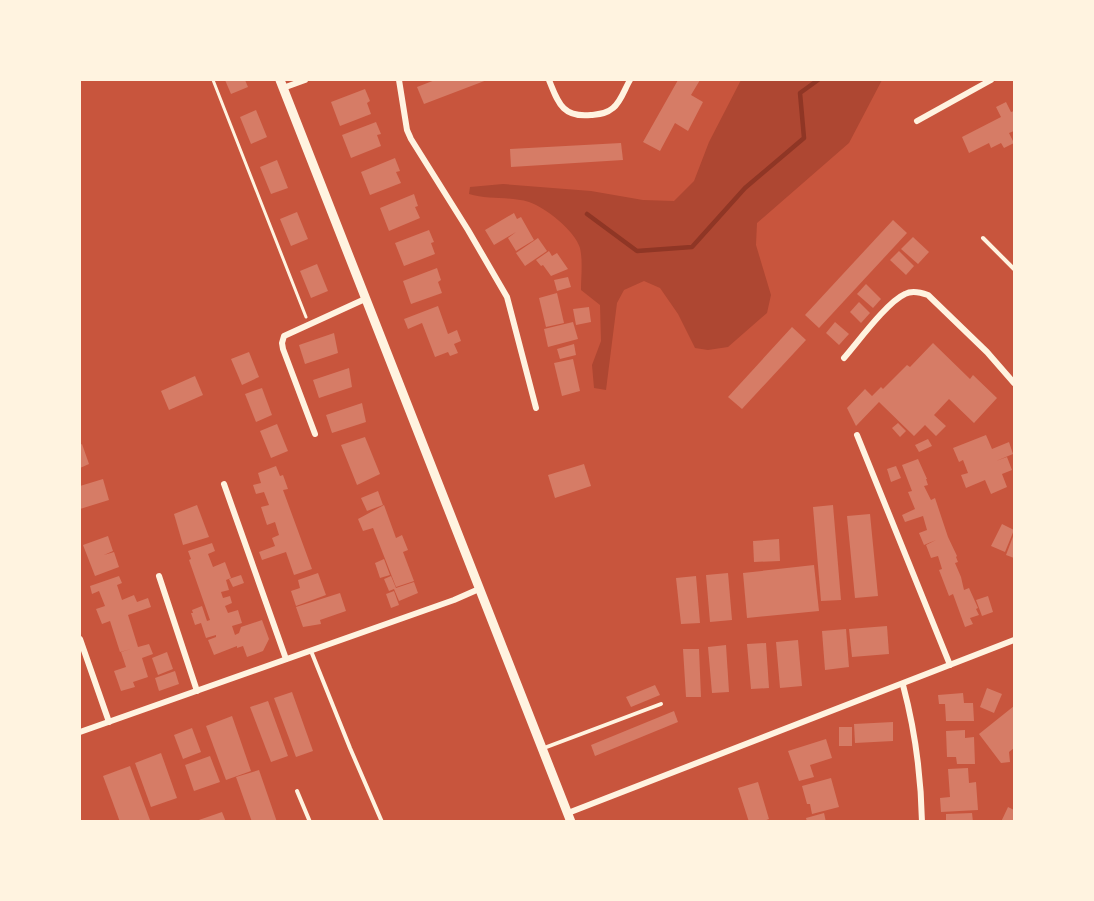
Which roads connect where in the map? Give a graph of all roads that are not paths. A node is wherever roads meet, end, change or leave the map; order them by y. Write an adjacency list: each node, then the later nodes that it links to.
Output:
1 (305, 80): 6 (street)
2 (399, 80): 13 (street)
3 (549, 80): 4 (street)
4 (630, 80)
5 (991, 80): 7 (street)
6 (282, 84): 10 (street)
7 (916, 121)
8 (983, 238): 9 (lane)
9 (1014, 269)
10 (365, 299): 14 (street); 18 (street)
11 (844, 358): 12 (street)
12 (1014, 383)
13 (536, 408)
14 (315, 435)
15 (857, 435): 23 (street)
16 (224, 483): 22 (street)
17 (159, 576): 25 (street)
18 (479, 589): 21 (street); 29 (street)
19 (80, 639): 27 (street)
20 (1014, 640): 23 (street)
21 (311, 651): 22 (street); 33 (lane)
22 (286, 659): 25 (street)
23 (950, 665): 24 (street)
24 (903, 685): 31 (street); 34 (street)
25 (197, 691): 27 (street)
26 (661, 704): 29 (lane)
27 (109, 722): 28 (street)
28 (80, 732)
29 (543, 748): 31 (street)
30 (297, 791): 32 (lane)
31 (569, 818)
32 (310, 822)
33 (382, 822)
34 (922, 822)

